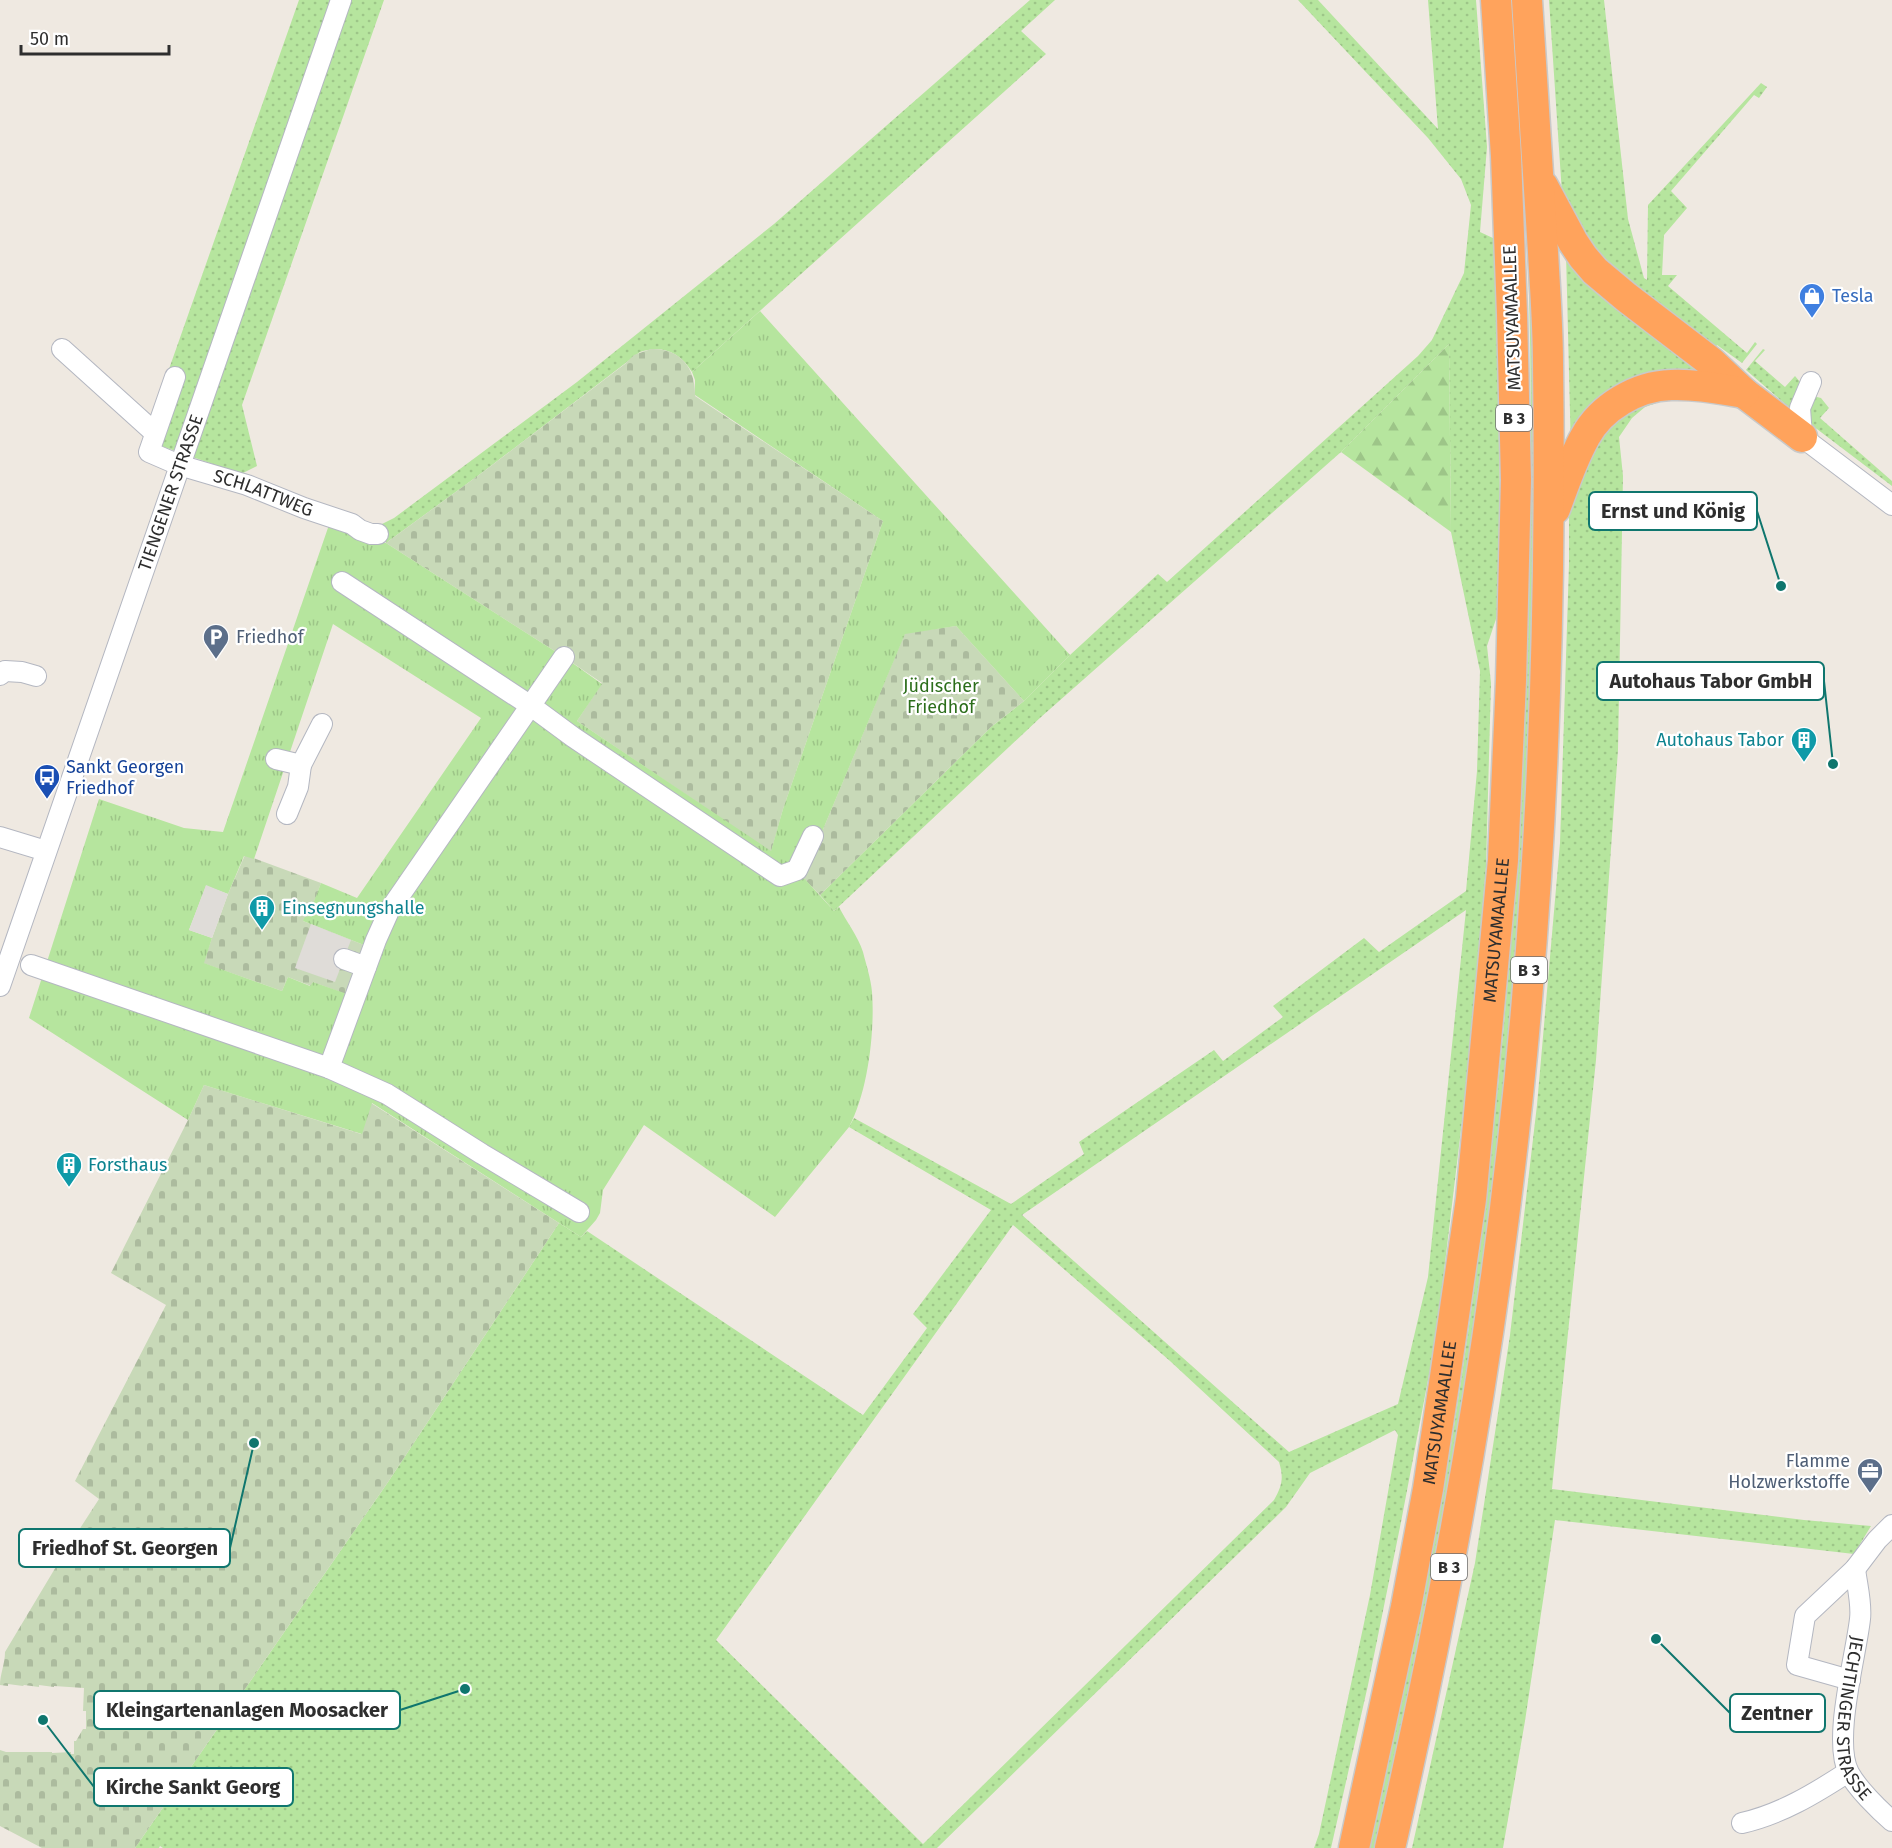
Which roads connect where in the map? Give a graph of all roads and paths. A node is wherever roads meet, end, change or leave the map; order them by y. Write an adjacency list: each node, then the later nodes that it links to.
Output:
1 (341, 0): 11 (street, TIENGENER STRASSE)
2 (1496, 0): 40 (highway, MATSUYAMAALLEE / B 3)
3 (1527, 0): 4 (highway, MATSUYAMAALLEE / B 3)
4 (1539, 178): 8 (highway); 13 (highway, MATSUYAMAALLEE / B 3)
5 (62, 349): 9 (street)
6 (175, 376): 9 (street)
7 (1811, 382): 10 (street)
8 (1744, 393): 10 (highway); 13 (highway)
9 (155, 433): 11 (street, SCHLATTWEG)
10 (1802, 437): 12 (street)
11 (179, 465): 14 (street, SCHLATTWEG); 26 (street, TIENGENER STRASSE)
12 (1892, 505)
13 (1549, 523): 41 (highway, MATSUYAMAALLEE / B 3)
14 (378, 534)
15 (342, 582): 19 (street)
16 (564, 657): 19 (street)
17 (0, 675): 18 (street)
18 (36, 676)
19 (531, 706): 24 (street); 30 (street)
20 (322, 724): 22 (street)
21 (276, 759): 22 (street)
22 (301, 765): 23 (street)
23 (288, 814)
24 (813, 836)
25 (0, 837): 26 (street)
26 (46, 851): 27 (street, TIENGENER STRASSE)
27 (8, 933): 31 (street, TIENGENER STRASSE)
28 (344, 959): 30 (street)
29 (31, 965): 32 (street)
30 (366, 967): 32 (street)
31 (0, 986)
32 (329, 1068): 33 (street)
33 (579, 1212)
34 (1892, 1525): 35 (street)
35 (1856, 1569): 36 (street, JECHTINGER STRASSE); 36 (street)
36 (1850, 1680): 37 (street, JECHTINGER STRASSE)
37 (1848, 1772): 38 (street, JECHTINGER STRASSE); 39 (street)
38 (1892, 1821)
39 (1742, 1823)
40 (1354, 1848)
41 (1390, 1848)

